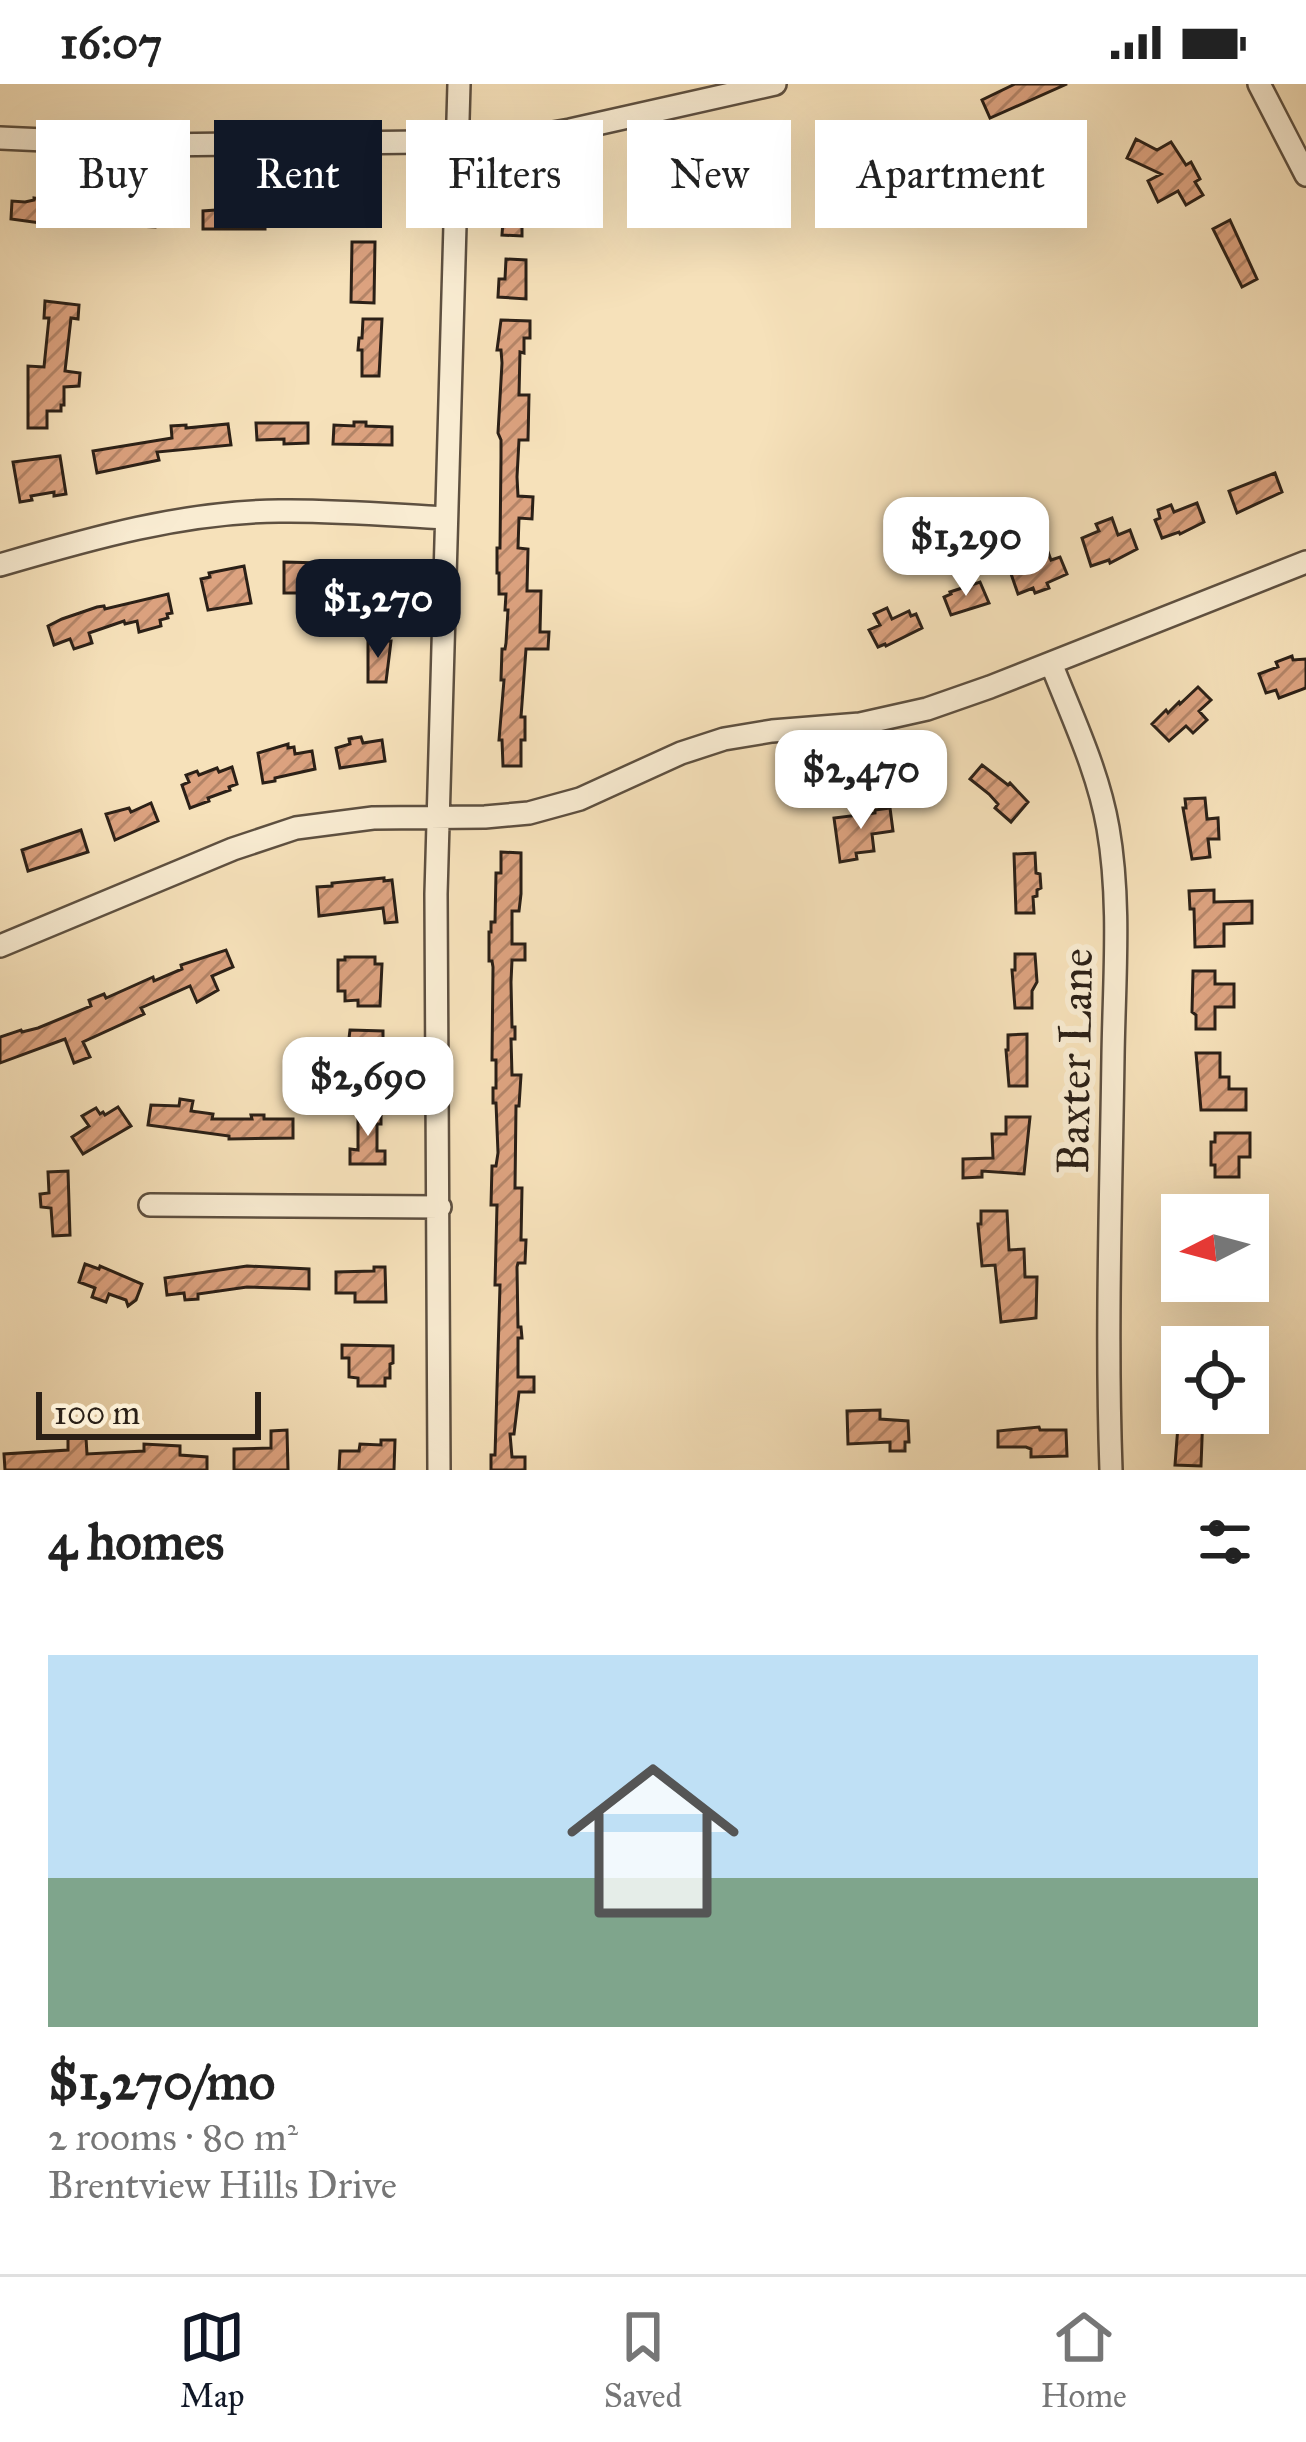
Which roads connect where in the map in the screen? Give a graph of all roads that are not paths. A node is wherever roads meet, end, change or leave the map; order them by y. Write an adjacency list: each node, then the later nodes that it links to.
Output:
1 (458, 84): 4 (street)
2 (775, 84): 5 (street)
3 (1259, 84): 8 (street)
4 (458, 120)
5 (603, 122)
6 (0, 138): 7 (street)
7 (406, 143)
8 (1306, 175)
9 (455, 228): 10 (street)
10 (445, 518): 12 (street); 14 (street)
11 (1306, 562): 13 (street)
12 (0, 565)
13 (1051, 663): 14 (street); 19 (street, Baxter Lane)
14 (438, 818): 15 (street); 17 (street)
15 (0, 946)
16 (150, 1205): 17 (street)
17 (440, 1207): 18 (street)
18 (440, 1470)
19 (1111, 1470)

